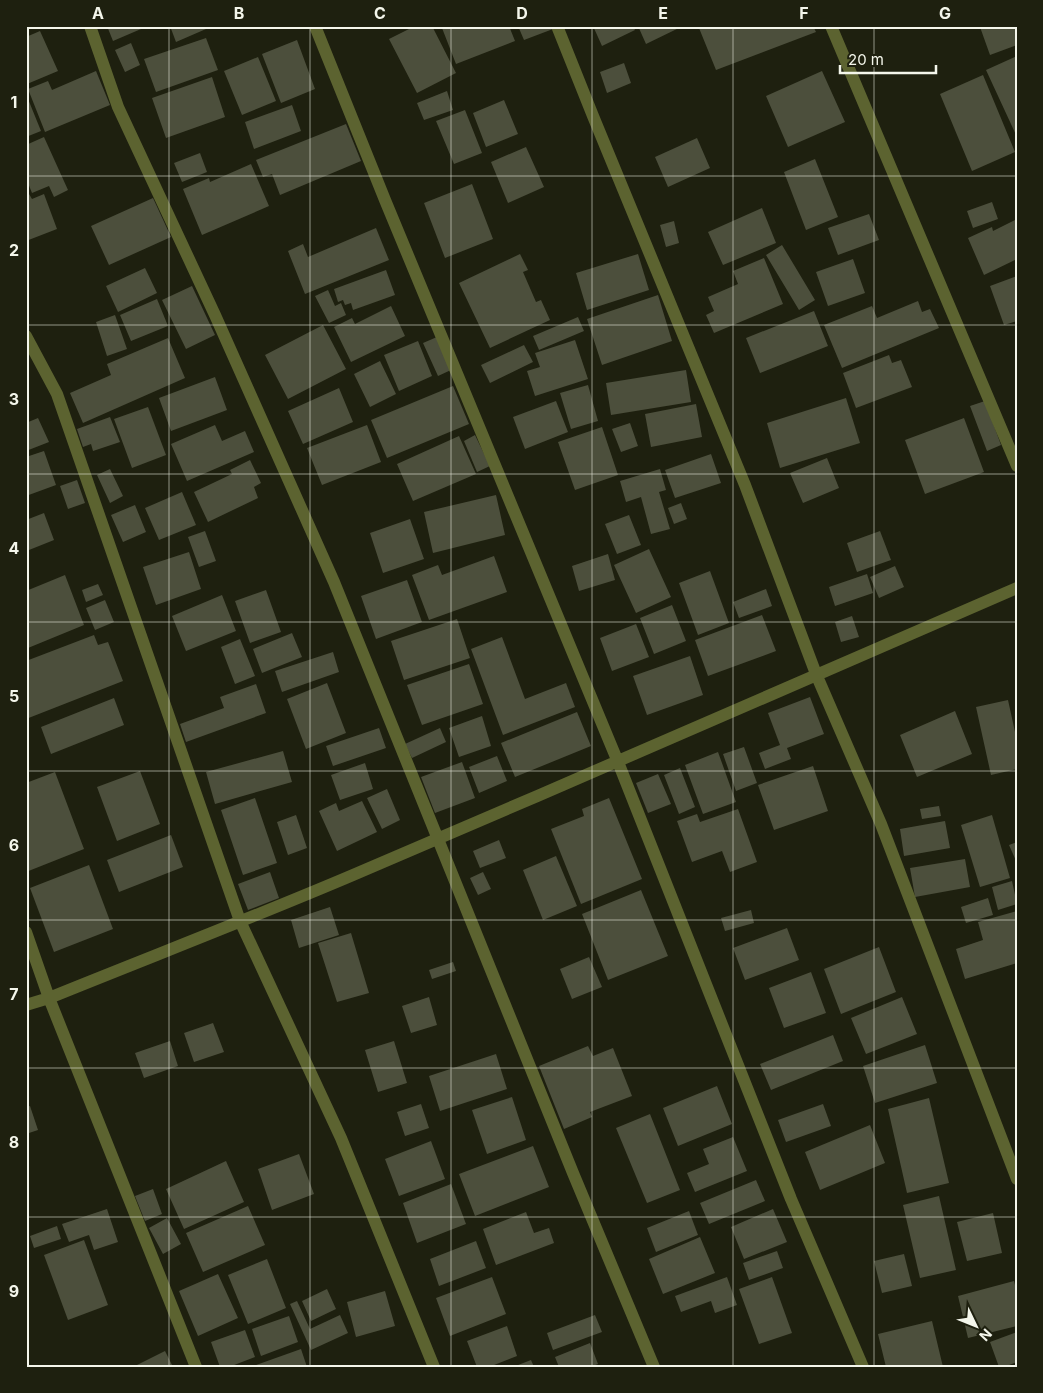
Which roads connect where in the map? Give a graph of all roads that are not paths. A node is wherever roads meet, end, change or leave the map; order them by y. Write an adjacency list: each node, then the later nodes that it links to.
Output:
1 (90, 26): 10 (street)
2 (315, 26): 9 (street)
3 (558, 26): 8 (street)
4 (831, 26): 6 (street)
5 (26, 336): 11 (street)
6 (1017, 466)
7 (1017, 588): 8 (street)
8 (816, 674): 9 (street); 15 (street)
9 (618, 762): 10 (street); 19 (street)
10 (437, 838): 11 (street); 18 (street)
11 (240, 921): 13 (street); 17 (street)
12 (26, 932): 13 (street)
13 (49, 998): 14 (street); 16 (street)
14 (26, 1005)
15 (1017, 1179)
16 (196, 1367)
17 (434, 1367)
18 (654, 1367)
19 (862, 1367)

